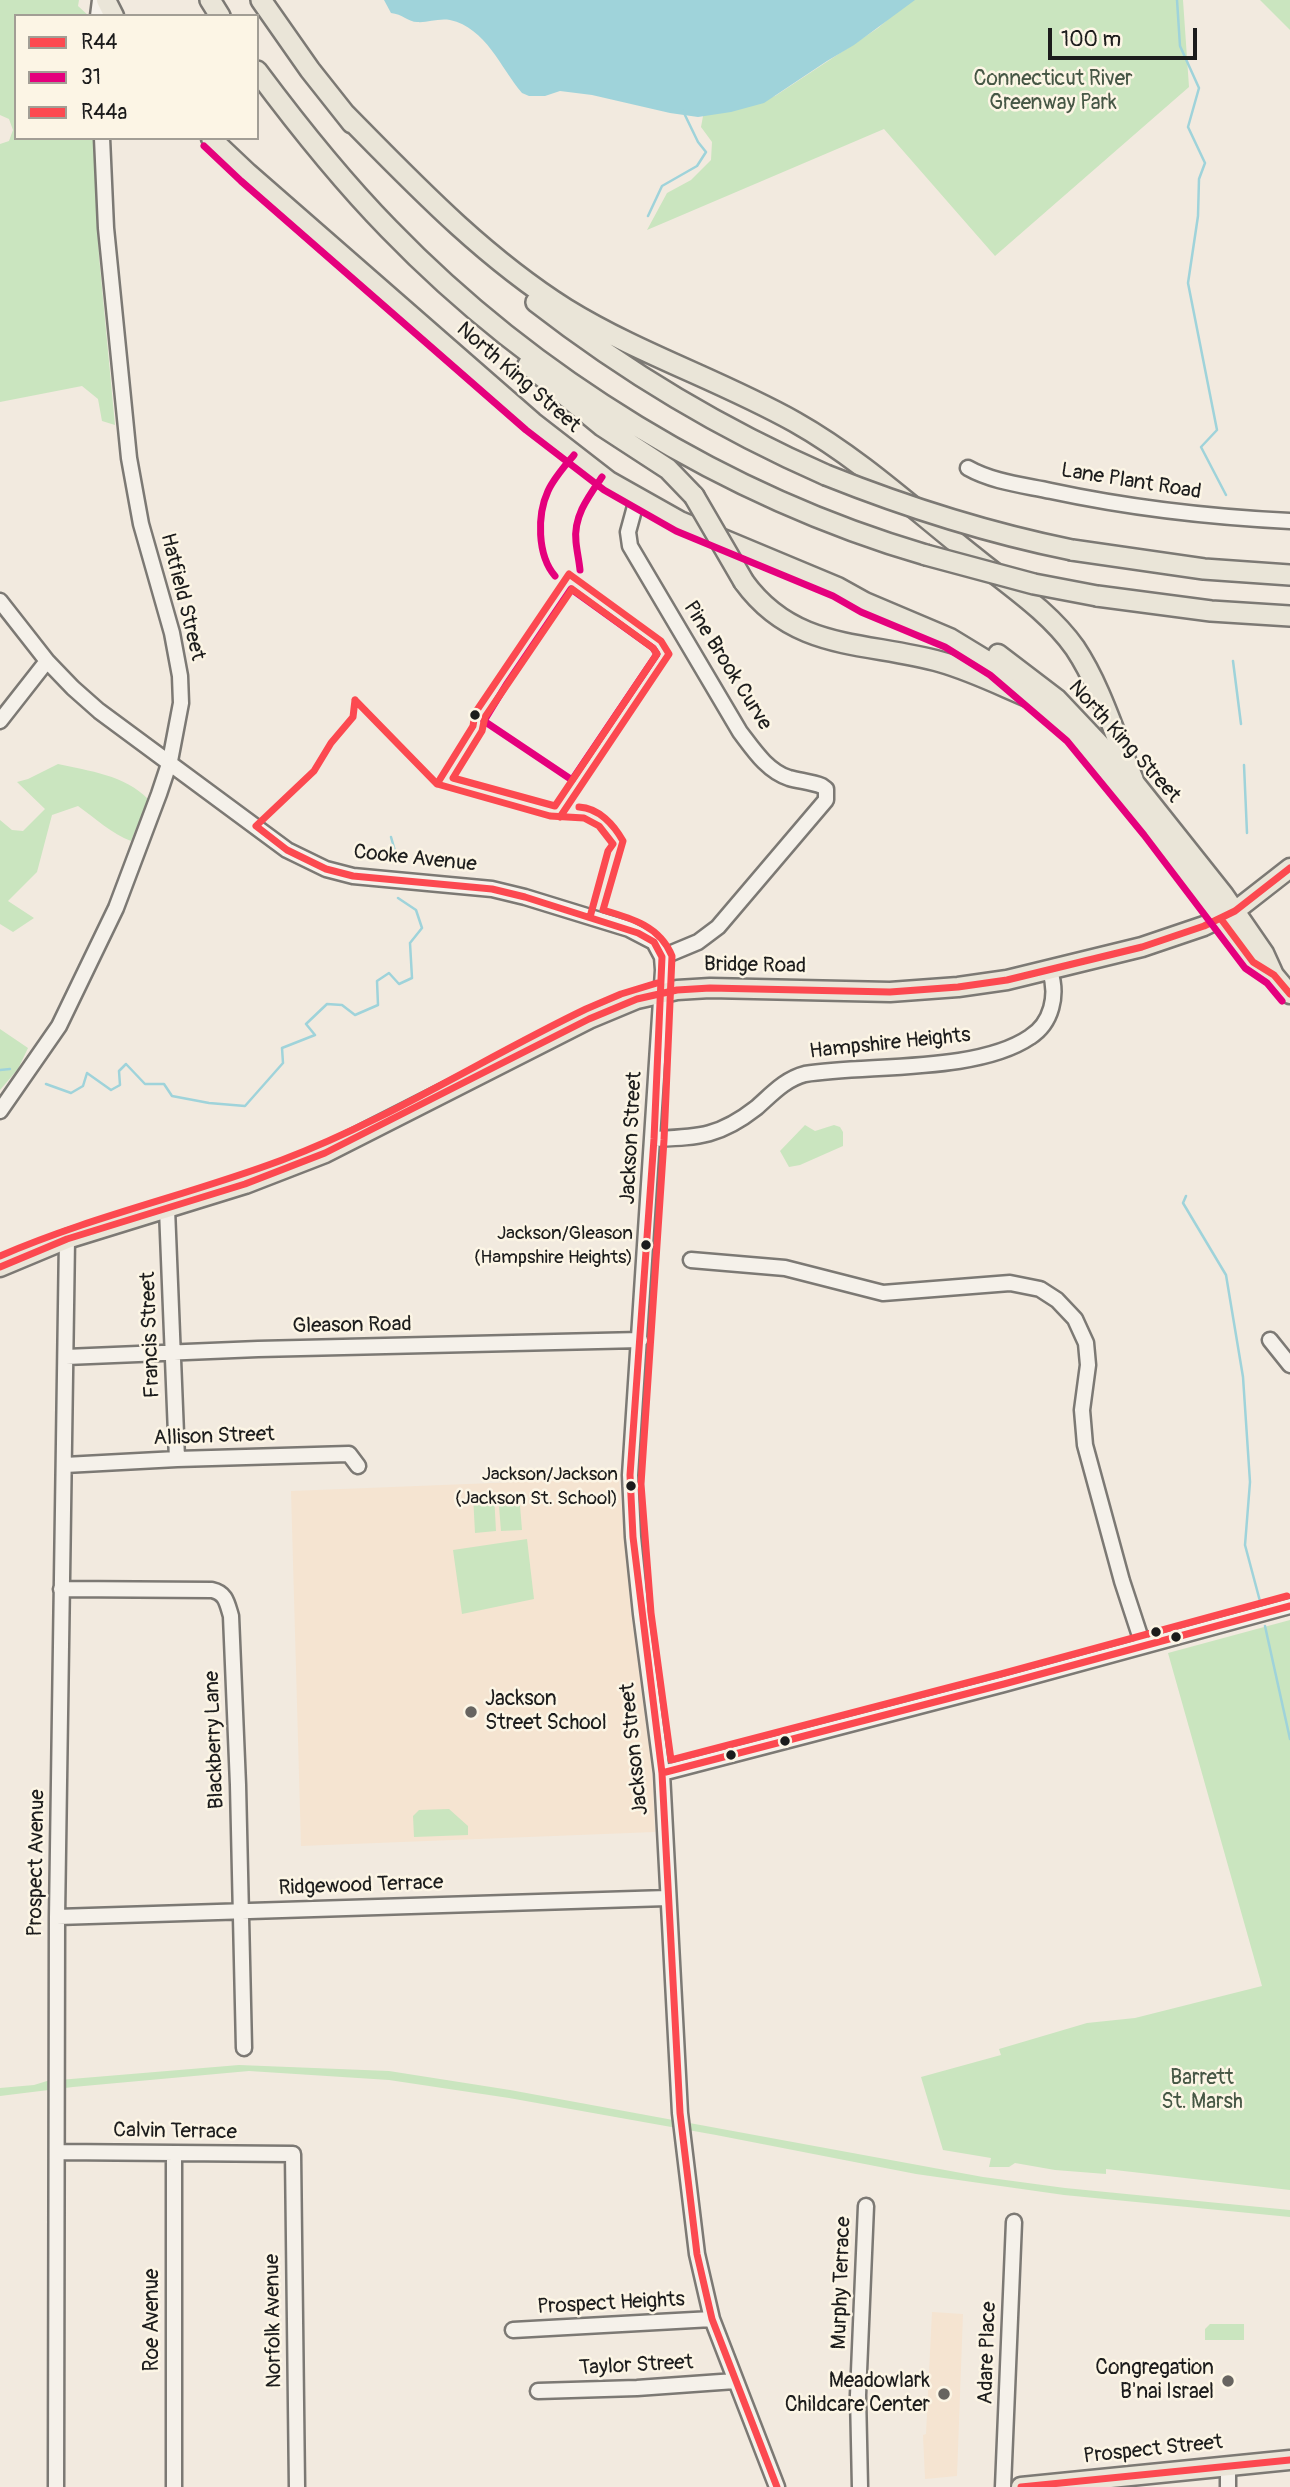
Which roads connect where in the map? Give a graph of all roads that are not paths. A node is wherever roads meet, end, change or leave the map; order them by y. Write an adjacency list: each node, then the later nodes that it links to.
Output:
1 (261, 0): 3 (highway)
2 (259, 73): 6 (highway)
3 (344, 113): 10 (highway, bridge); 18 (highway)
4 (102, 140): 17 (street, Hatfield Street)
5 (213, 140): 8 (main road, North King Street)
6 (443, 281): 13 (highway, bridge); 15 (highway, bridge)
7 (968, 468): 9 (street, Lane Plant Road)
8 (637, 499): 11 (main road, North King Street); 21 (street, Pine Brook Curve)
9 (1290, 521)
10 (1290, 575)
11 (838, 587): 15 (main road, North King Street); 18 (main road, North King Street)
12 (0, 601): 14 (street, Cooke Avenue)
13 (1290, 616)
14 (47, 661): 16 (street); 17 (street, Cooke Avenue)
15 (1041, 702): 20 (main road, North King Street)
16 (0, 721)
17 (170, 761): 21 (street, Cooke Avenue); 25 (street, Hatfield Street)
18 (1133, 779): 20 (main road, North King Street)
19 (1290, 868): 20 (main road, Bridge Road)
20 (1228, 915): 22 (main road, Bridge Road); 24 (main road)
21 (662, 957): 23 (street)
22 (1050, 971): 23 (main road, Bridge Road); 26 (street, Hampshire Heights)
23 (660, 993): 26 (street, Jackson Street); 27 (main road, Bridge Road)
24 (1290, 994)
25 (0, 1111)
26 (654, 1139): 31 (street, Jackson Street)
27 (167, 1209): 28 (main road, Bridge Road); 33 (street, Francis Street)
28 (67, 1240): 30 (main road, Bridge Road); 34 (street, Prospect Avenue)
29 (691, 1260): 41 (street)
30 (0, 1267)
31 (640, 1340): 33 (street, Gleason Road); 42 (street, Jackson Street)
32 (1270, 1340): 35 (street)
33 (172, 1353): 34 (street, Gleason Road); 36 (street, Francis Street)
34 (66, 1357): 37 (street, Prospect Avenue)
35 (1290, 1365)
36 (177, 1459): 37 (street, Allison Street); 38 (street, Allison Street)
37 (65, 1465): 39 (street, Prospect Avenue)
38 (358, 1466)
39 (61, 1589): 44 (street, Blackberry Lane); 45 (street, Prospect Avenue)
40 (1290, 1606): 41 (street)
41 (1143, 1645): 42 (street)
42 (662, 1773): 43 (street, Jackson Street)
43 (667, 1898): 44 (street, Ridgewood Terrace); 52 (street, Jackson Street)
44 (240, 1911): 45 (street, Ridgewood Terrace); 46 (street, Blackberry Lane)
45 (57, 1917): 47 (street, Prospect Avenue)
46 (244, 2048)
47 (57, 2152): 48 (street, Calvin Terrace); 59 (street, Prospect Avenue)
48 (174, 2153): 49 (street, Calvin Terrace); 60 (street, Roe Avenue)
49 (293, 2154): 61 (street, Norfolk Avenue)
50 (866, 2206): 63 (street, Murphy Terrace)
51 (1014, 2222): 64 (street, Adare Place)
52 (712, 2319): 53 (street, Prospect Heights); 54 (street, Jackson Street)
53 (513, 2330)
54 (735, 2381): 55 (street, Taylor Street); 62 (street, Jackson Street)
55 (538, 2391)
56 (1290, 2460): 57 (main road, Prospect Street)
57 (1228, 2466): 58 (main road, Prospect Street); 65 (street)
58 (1031, 2486)
59 (56, 2487)
60 (174, 2487)
61 (297, 2487)
62 (777, 2487)
63 (860, 2487)
64 (1003, 2487)
65 (1228, 2487)

